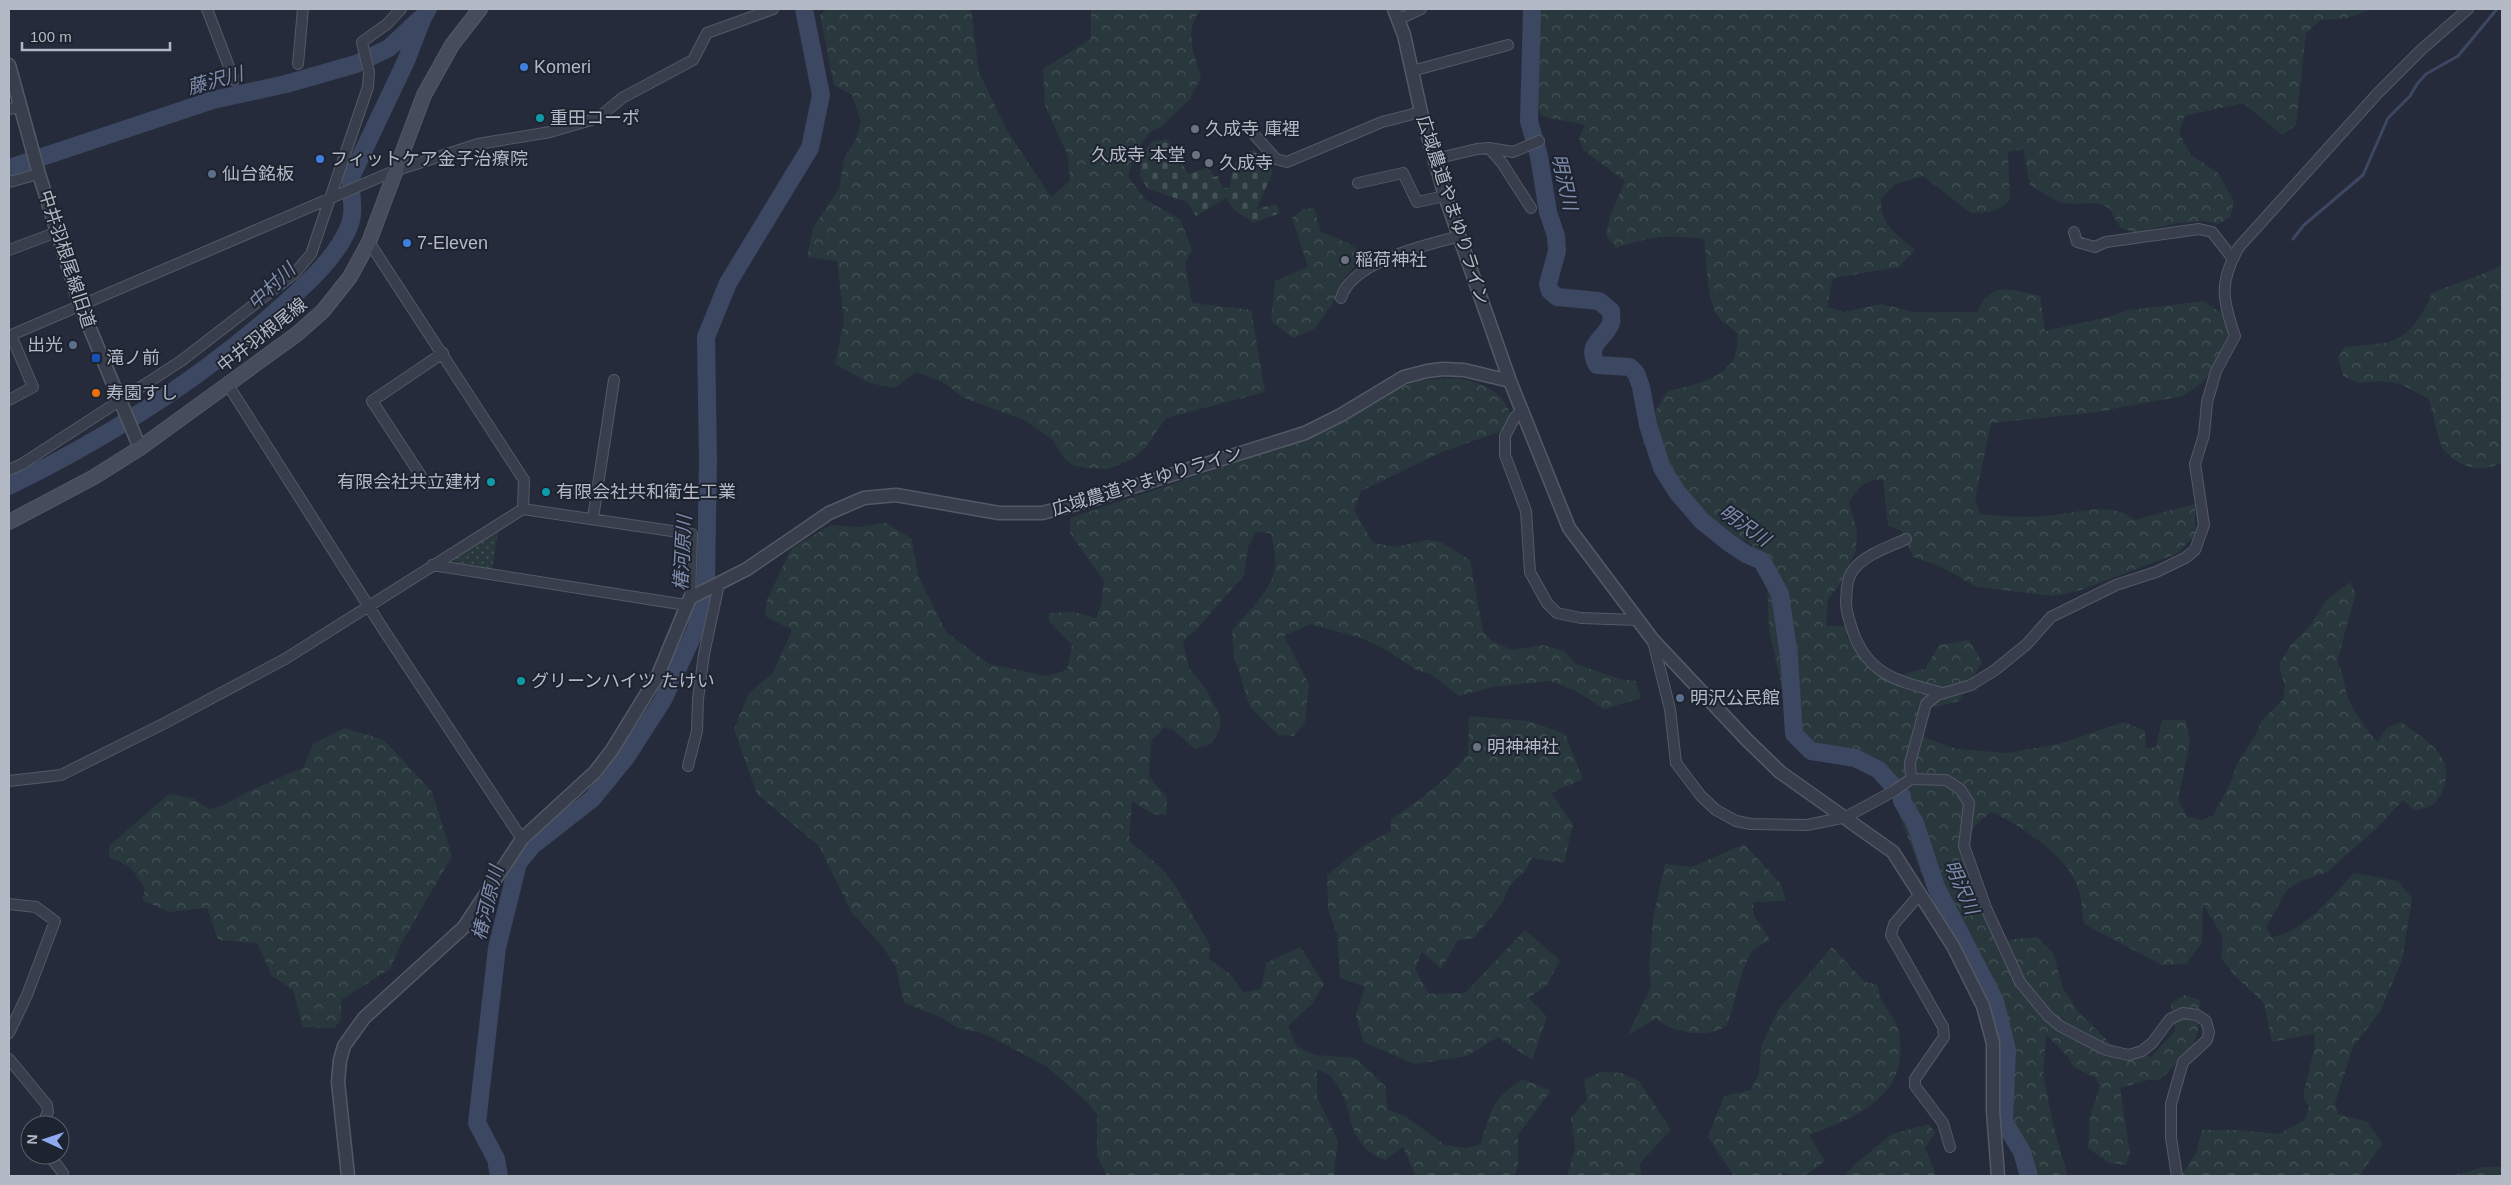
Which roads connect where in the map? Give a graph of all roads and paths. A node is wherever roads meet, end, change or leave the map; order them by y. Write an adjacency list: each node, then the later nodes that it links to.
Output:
1 (207, 9): 13 (street)
2 (303, 9): 10 (street)
3 (401, 9): 25 (street)
4 (480, 9): 21 (main road, 中井羽根尾線)
5 (773, 9): 21 (street)
6 (1422, 9): 8 (street)
7 (2468, 9): 32 (street)
8 (1397, 14): 12 (street, 広域農道やまゆりライン)
9 (1508, 45): 12 (street)
10 (298, 64)
11 (9, 65): 14 (street, 中井羽根尾線旧道)
12 (1412, 71): 15 (street, 広域農道やまゆりライン)
13 (234, 80)
14 (15, 108): 20 (street, 中井羽根尾線旧道)
15 (1421, 112): 16 (street); 19 (street, 広域農道やまゆりライン)
16 (1251, 131)
17 (1539, 141): 18 (street)
18 (1489, 148): 19 (street); 26 (street)
19 (1435, 160): 24 (street, 広域農道やまゆりライン)
20 (39, 171): 22 (street); 27 (street, 中井羽根尾線旧道)
21 (394, 172): 25 (street); 30 (main road, 中井羽根尾線)
22 (9, 182)
23 (1358, 183): 24 (street)
24 (1445, 196): 29 (street, 広域農道やまゆりライン)
25 (331, 198): 34 (street); 41 (street)
26 (1532, 208)
27 (57, 232): 31 (street); 34 (street, 中井羽根尾線旧道)
28 (2074, 232): 32 (street)
29 (1460, 236): 33 (street); 38 (street, 広域農道やまゆりライン)
30 (369, 242): 36 (street); 39 (main road, 中井羽根尾線)
31 (9, 250)
32 (2233, 258): 56 (street)
33 (1341, 298)
34 (80, 305): 35 (street); 41 (street, 中井羽根尾線旧道)
35 (10, 336): 40 (street)
36 (443, 353): 45 (street); 46 (street)
37 (614, 380): 47 (street)
38 (1510, 381): 42 (street, 広域農道やまゆりライン); 51 (street, 広域農道やまゆりライン)
39 (228, 385): 43 (main road, 中井羽根尾線); 53 (street)
40 (9, 400)
41 (121, 404): 43 (street, 中井羽根尾線旧道); 44 (street)
42 (1523, 410): 54 (street, 広域農道やまゆりライン); 54 (street)
43 (138, 443): 48 (main road, 中井羽根尾線)
44 (9, 470)
45 (427, 485)
46 (523, 509): 47 (street); 50 (street)
47 (593, 518): 52 (street)
48 (9, 522)
49 (1906, 539): 56 (street)
50 (432, 565): 52 (street); 53 (street)
51 (715, 586): 52 (street, 広域農道やまゆりライン); 57 (street)
52 (688, 602): 61 (street)
53 (368, 605): 59 (street); 61 (street)
54 (1638, 620): 55 (street, 広域農道やまゆりライン)
55 (1653, 640): 60 (street, 広域農道やまゆりライン); 60 (street)
56 (1942, 693): 58 (street)
57 (688, 766)
58 (1912, 779): 60 (street); 72 (street)
59 (9, 781)
60 (1846, 817): 62 (street, 広域農道やまゆりライン)
61 (522, 839): 70 (street)
62 (1920, 894): 67 (street); 71 (street, 広域農道やまゆりライン)
63 (9, 904): 64 (street)
64 (9, 1033)
65 (9, 1059): 66 (street)
66 (47, 1115)
67 (1950, 1147)
68 (57, 1165): 69 (street)
69 (63, 1173)
70 (348, 1176)
71 (1998, 1176)
72 (2177, 1176)

